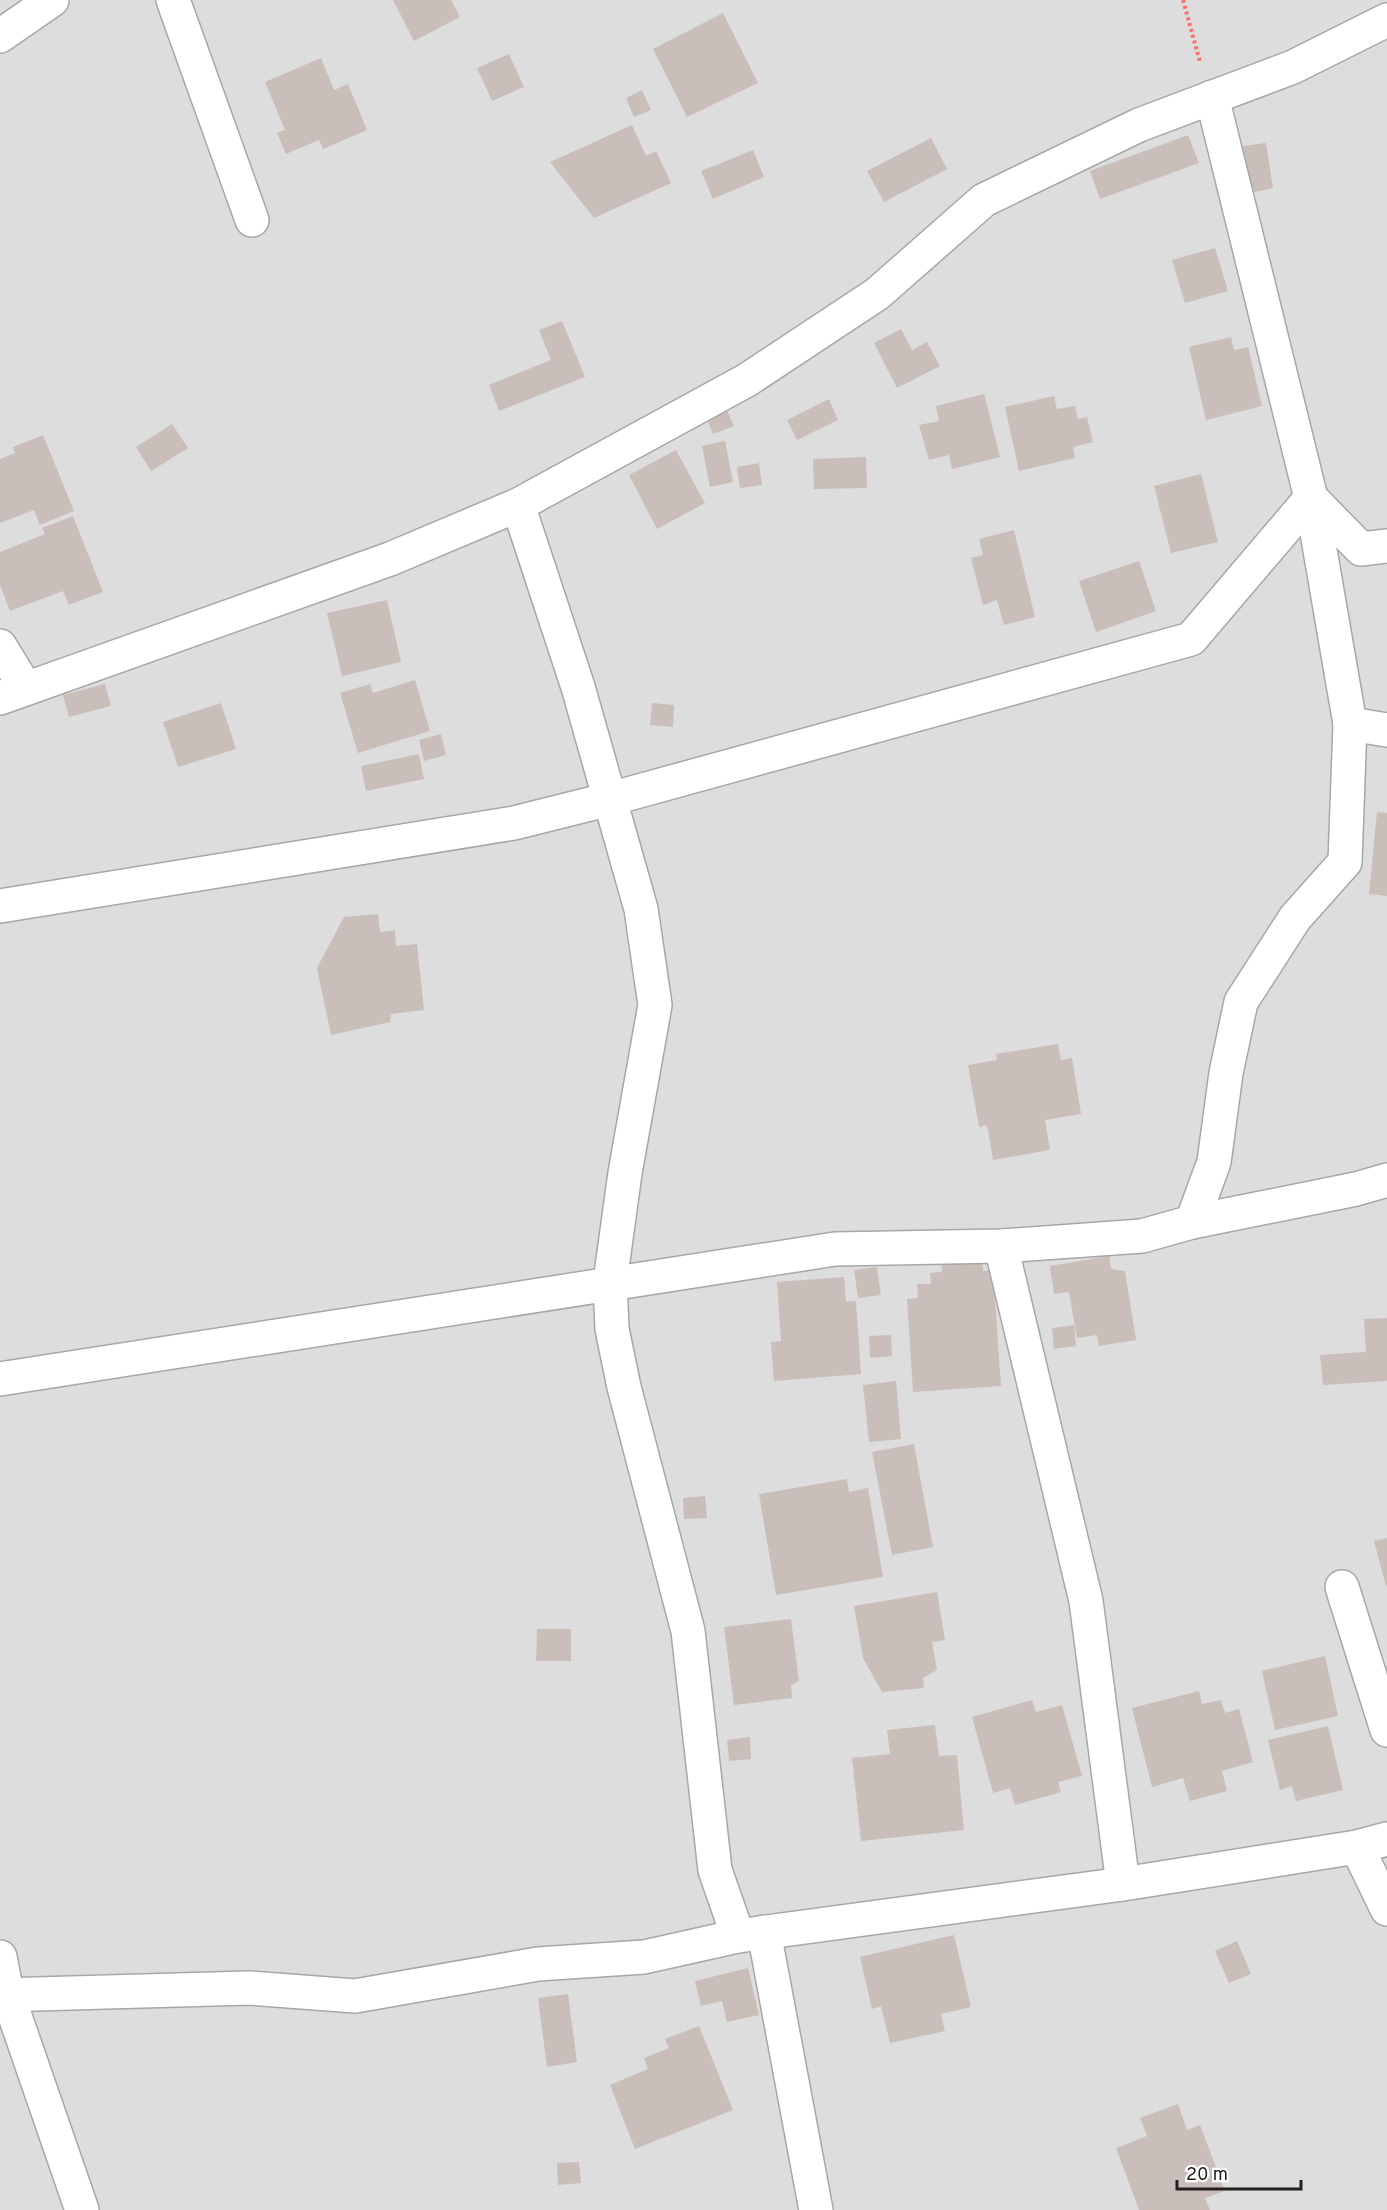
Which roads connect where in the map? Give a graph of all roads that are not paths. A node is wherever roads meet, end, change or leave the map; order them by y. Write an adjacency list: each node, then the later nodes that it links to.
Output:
1 (52, 0): 4 (street)
2 (173, 0): 6 (street)
3 (1379, 15): 5 (street)
4 (0, 36)
5 (1212, 97): 7 (street); 8 (street)
6 (252, 220)
7 (1311, 498): 9 (street); 12 (street); 14 (street)
8 (518, 505): 11 (street); 14 (street)
9 (1387, 546)
10 (0, 646): 11 (street)
11 (13, 692)
12 (1350, 724): 13 (street); 17 (street)
13 (1387, 730)
14 (610, 799): 15 (street); 19 (street)
15 (0, 906)
16 (1387, 1180): 17 (street)
17 (1192, 1222): 18 (street)
18 (1001, 1246): 19 (street); 24 (street)
19 (610, 1282): 20 (street); 26 (street)
20 (0, 1379)
21 (1342, 1587): 22 (street)
22 (1387, 1730)
23 (1372, 1843): 24 (street); 25 (street)
24 (1123, 1884): 26 (street)
25 (1387, 1909)
26 (751, 1934): 28 (street); 30 (street)
27 (0, 1957): 28 (street)
28 (3, 1994): 29 (street)
29 (82, 2210)
30 (816, 2210)

